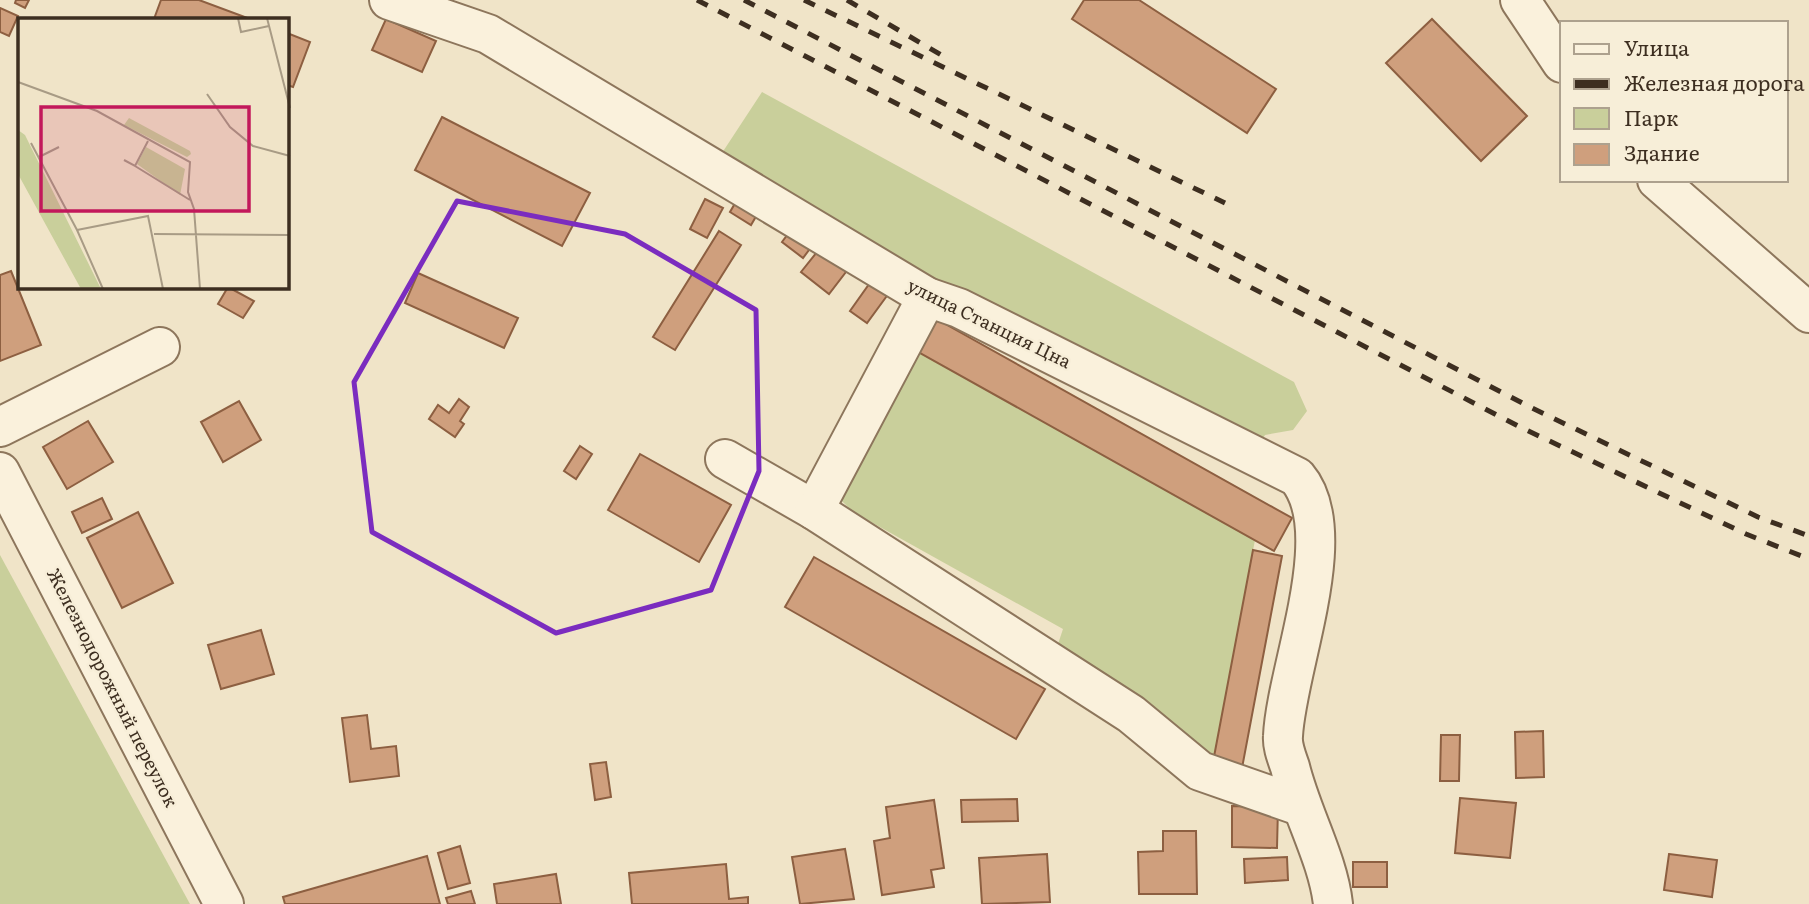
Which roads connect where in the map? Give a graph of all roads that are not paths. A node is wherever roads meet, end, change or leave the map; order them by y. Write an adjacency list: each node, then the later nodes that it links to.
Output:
1 (389, 0): 5 (street, улица Станция Цна)
2 (1520, 0): 3 (street)
3 (1560, 61)
4 (1659, 182): 6 (street)
5 (927, 297): 11 (street); 12 (street, улица Станция Цна)
6 (1809, 313)
7 (160, 347): 8 (street)
8 (0, 427)
9 (725, 460): 11 (street)
10 (0, 472): 13 (street, Железнодорожный переулок)
11 (814, 510): 12 (street)
12 (1300, 806): 14 (street, улица Станция Цна)
13 (224, 904)
14 (1333, 904)

